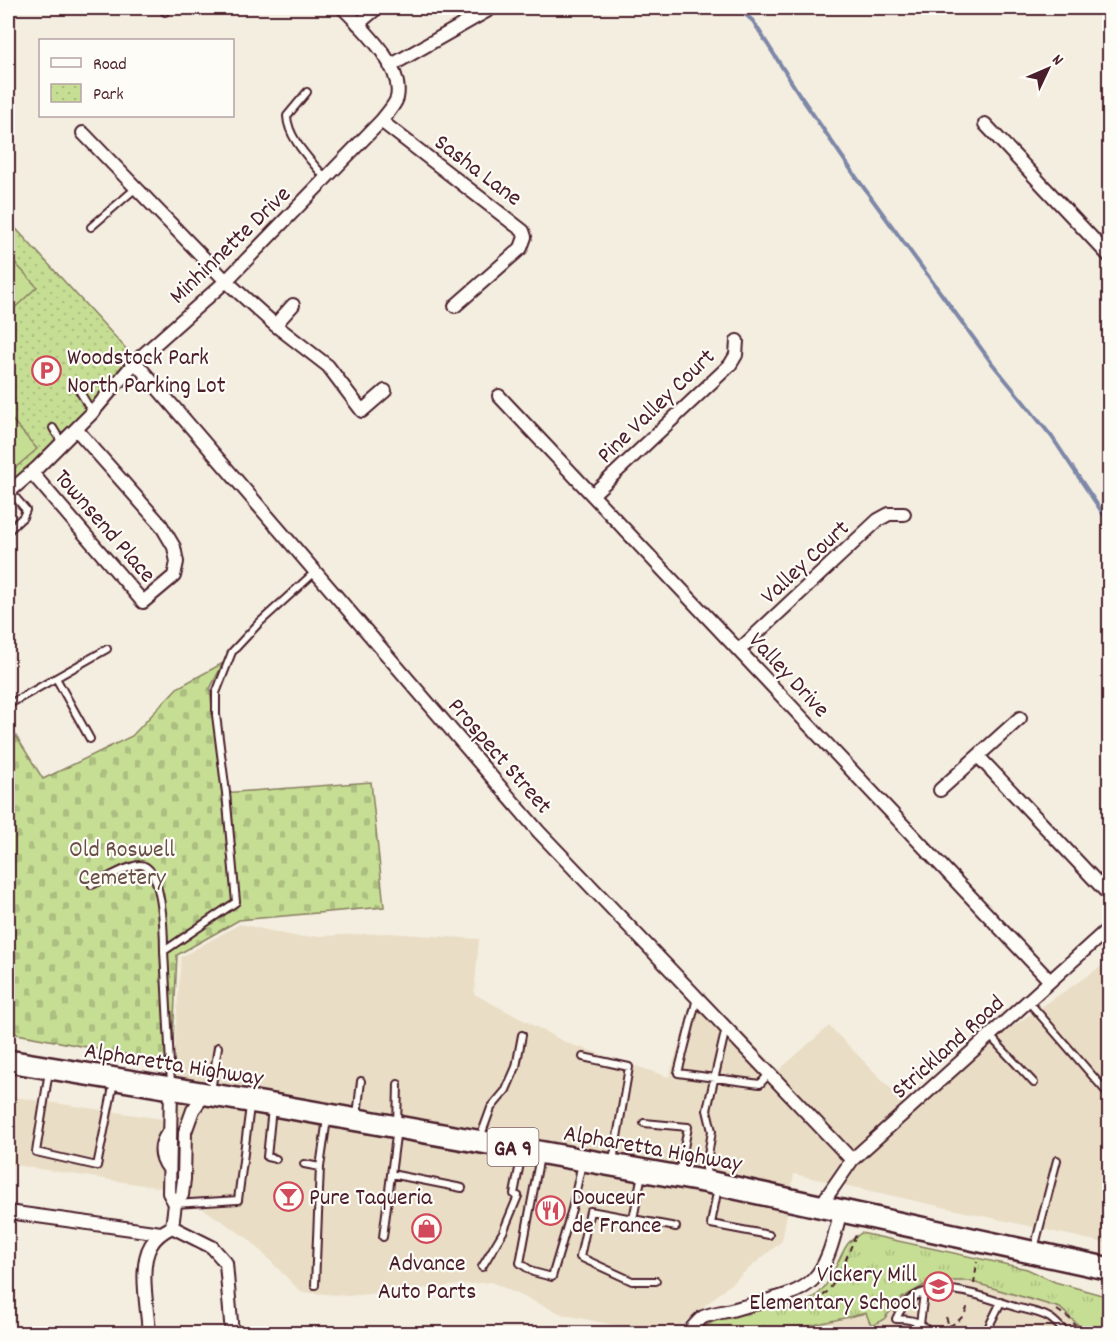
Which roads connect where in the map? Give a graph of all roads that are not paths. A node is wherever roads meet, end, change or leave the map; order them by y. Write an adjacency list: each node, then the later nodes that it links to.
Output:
1 (343, 8): 4 (street, Minhinnette Drive)
2 (376, 8): 4 (street)
3 (492, 8): 5 (street)
4 (358, 24): 5 (street, Minhinnette Drive)
5 (390, 66): 7 (street, Minhinnette Drive)
6 (307, 92): 10 (lane)
7 (381, 121): 10 (street, Minhinnette Drive); 16 (street, Sasha Lane)
8 (985, 124): 13 (street)
9 (83, 133): 11 (street)
10 (326, 178): 14 (street, Minhinnette Drive)
11 (136, 188): 12 (lane); 14 (street)
12 (91, 227)
13 (1110, 257)
14 (226, 281): 17 (street); 19 (street, Minhinnette Drive)
15 (293, 305): 17 (street)
16 (455, 306)
17 (275, 325): 21 (street)
18 (737, 340): 29 (street, Pine Valley Court)
19 (135, 362): 23 (street, Minhinnette Drive); 32 (street, Prospect Street)
20 (77, 387): 23 (lane)
21 (384, 391)
22 (499, 396): 29 (street, Valley Drive)
23 (92, 412): 25 (street, Minhinnette Drive)
24 (53, 428): 26 (lane)
25 (76, 429): 26 (street, Minhinnette Drive); 27 (street, Townsend Place)
26 (62, 443): 27 (street, Minhinnette Drive)
27 (32, 473): 28 (street, Minhinnette Drive)
28 (9, 492): 31 (lane)
29 (592, 495): 34 (street, Valley Drive)
30 (904, 514): 34 (street, Valley Court)
31 (8, 531)
32 (315, 572): 44 (lane); 46 (street, Prospect Street)
33 (107, 649): 35 (lane)
34 (739, 650): 45 (street, Valley Drive)
35 (56, 678): 36 (lane); 38 (lane)
36 (8, 705)
37 (1020, 718): 39 (street)
38 (90, 739)
39 (978, 756): 40 (street); 42 (street)
40 (940, 790)
41 (92, 885): 44 (lane)
42 (1110, 896)
43 (1110, 927): 45 (street, Strickland Road)
44 (164, 951): 61 (lane)
45 (1050, 981): 47 (street, Strickland Road)
46 (697, 998): 48 (street, Prospect Street); 57 (lane)
47 (1028, 1001): 50 (street, Strickland Road); 63 (lane)
48 (726, 1028): 55 (street, Prospect Street); 57 (lane)
49 (522, 1035): 70 (lane)
50 (990, 1036): 59 (lane); 74 (street, Strickland Road)
51 (218, 1047): 62 (lane)
52 (583, 1057): 78 (lane)
53 (8, 1061): 54 (highway, Alpharetta Highway / GA 9)
54 (49, 1068): 56 (highway, Alpharetta Highway / GA 9); 56 (lane)
55 (770, 1074): 57 (lane); 74 (street, Prospect Street)
56 (115, 1079): 61 (highway, Alpharetta Highway / GA 9)
57 (716, 1079): 84 (lane)
58 (361, 1081): 67 (lane)
59 (1034, 1083)
60 (398, 1084): 69 (lane)
61 (171, 1089): 62 (highway, Alpharetta Highway / GA 9); 79 (street)
62 (208, 1094): 64 (highway, Alpharetta Highway / GA 9); 76 (street)
63 (1110, 1096)
64 (251, 1101): 65 (highway, Alpharetta Highway / GA 9); 86 (lane)
65 (273, 1105): 66 (highway, Alpharetta Highway / GA 9); 72 (lane)
66 (328, 1115): 67 (highway, Alpharetta Highway / GA 9); 80 (lane)
67 (357, 1120): 69 (highway, Alpharetta Highway / GA 9)
68 (644, 1123): 83 (lane)
69 (397, 1128): 70 (highway, Alpharetta Highway / GA 9); 82 (lane)
70 (479, 1141): 71 (highway, Alpharetta Highway / GA 9)
71 (531, 1151): 73 (highway, Alpharetta Highway / GA 9); 73 (lane); 95 (lane)
72 (276, 1159)
73 (583, 1160): 78 (highway, Alpharetta Highway / GA 9)
74 (852, 1160): 87 (street, Strickland Road)
75 (1057, 1160): 94 (lane)
76 (184, 1162): 79 (street); 86 (street)
77 (304, 1164): 80 (lane)
78 (612, 1165): 81 (highway, Alpharetta Highway / GA 9)
79 (170, 1166): 86 (street)
80 (320, 1167): 98 (lane)
81 (643, 1170): 83 (highway, Alpharetta Highway / GA 9); 89 (lane)
82 (391, 1174): 85 (lane); 93 (lane)
83 (679, 1176): 84 (highway, Alpharetta Highway / GA 9)
84 (713, 1183): 87 (highway, Alpharetta Highway / GA 9); 92 (lane)
85 (462, 1188)
86 (175, 1204): 91 (street)
87 (831, 1207): 94 (highway, Alpharetta Highway / GA 9); 103 (street, Strickland Road)
88 (8, 1212): 91 (street)
89 (633, 1219): 90 (lane); 97 (lane)
90 (676, 1227)
91 (167, 1230): 101 (street); 102 (street)
92 (769, 1235)
93 (383, 1237)
94 (1033, 1251): 96 (highway, Alpharetta Highway / GA 9)
95 (482, 1267)
96 (1110, 1269)
97 (656, 1281)
98 (315, 1285)
99 (924, 1293): 99 (lane); 100 (lane)
100 (1001, 1302): 104 (lane); 105 (lane)
101 (149, 1334)
102 (232, 1334)
103 (687, 1334)
104 (985, 1334)
105 (1067, 1334)

